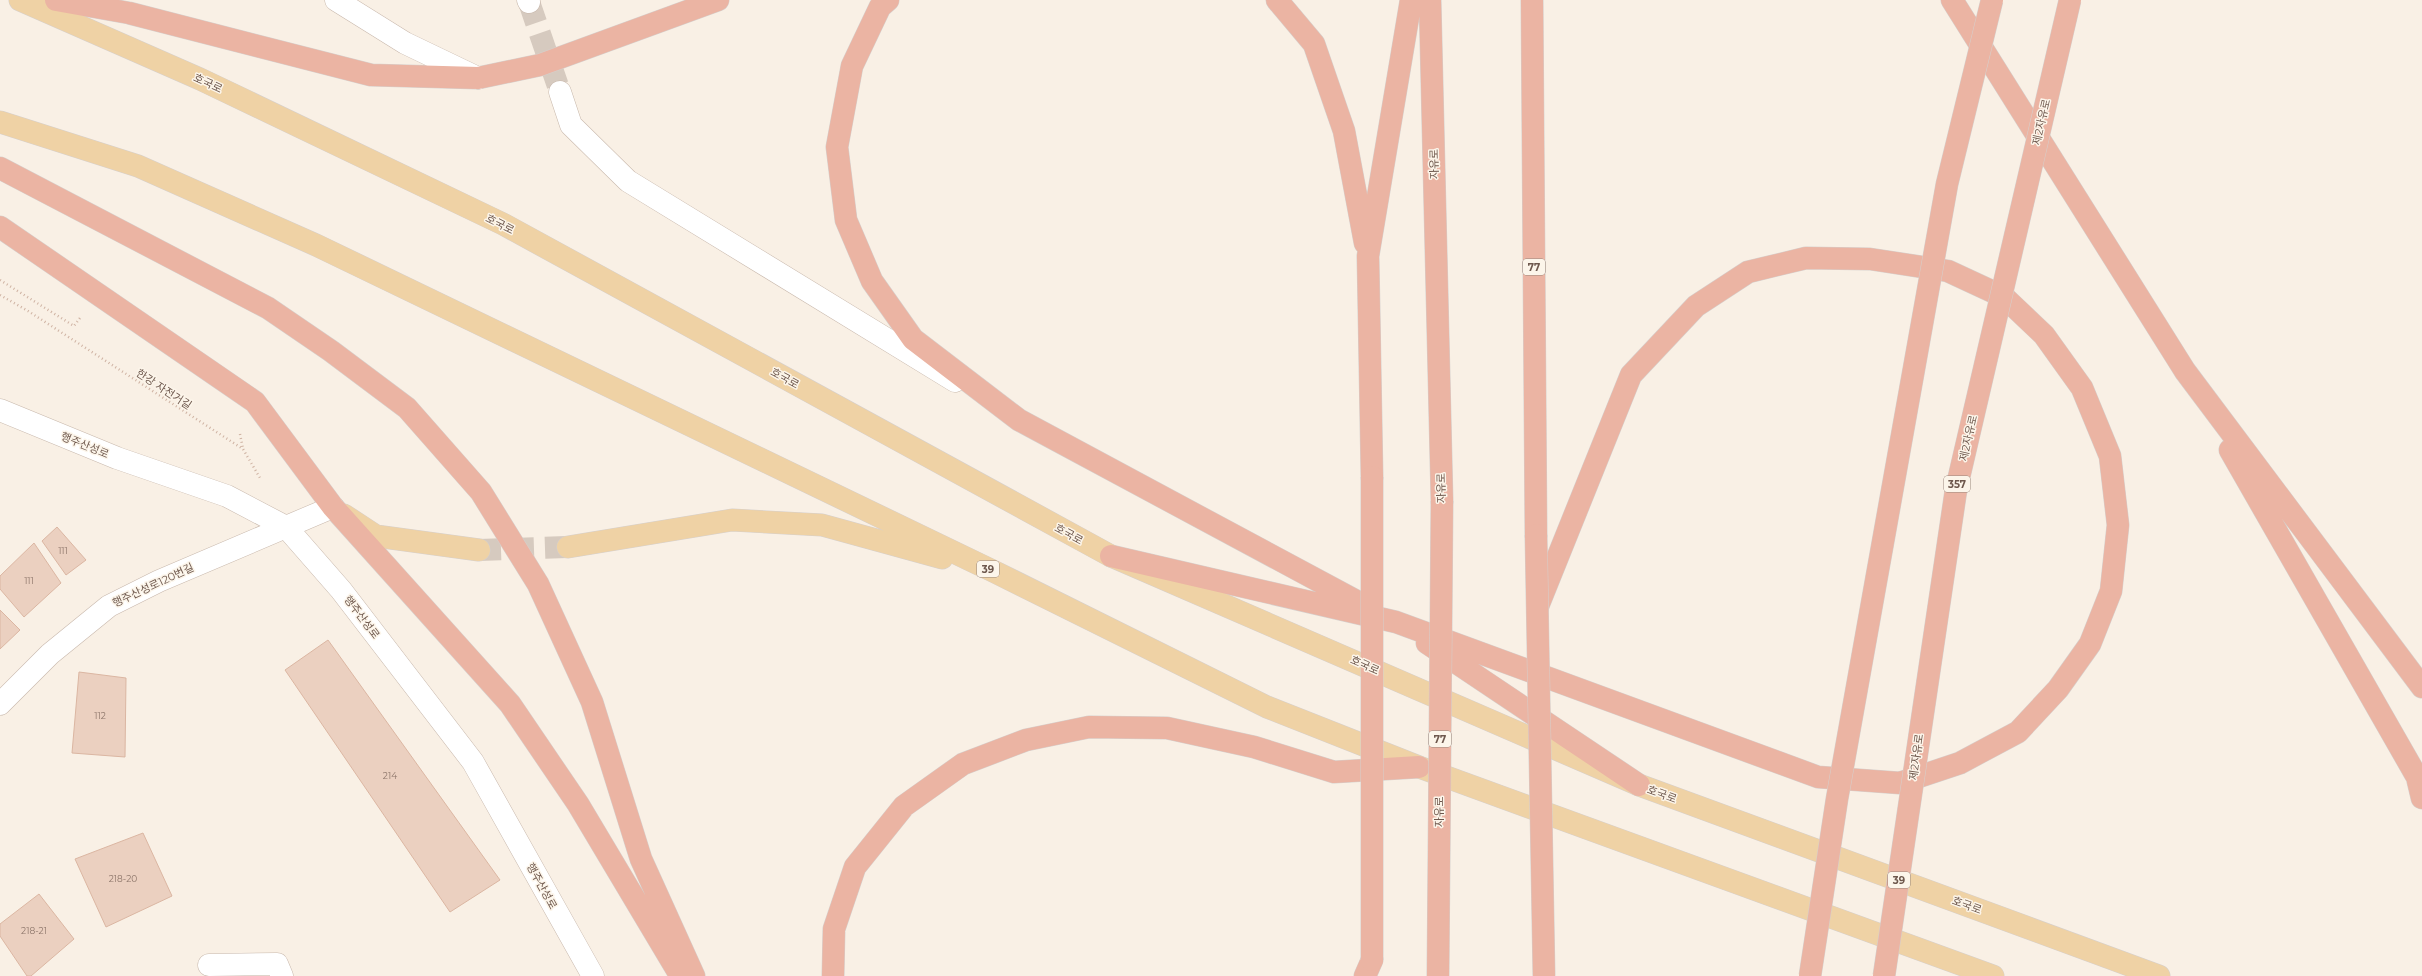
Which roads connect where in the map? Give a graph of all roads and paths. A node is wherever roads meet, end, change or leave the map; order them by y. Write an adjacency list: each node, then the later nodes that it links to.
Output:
1 (20, 0): 30 (main road, 호국로 / 39)
2 (56, 0): 13 (highway)
3 (336, 0): 13 (street)
4 (718, 0): 13 (highway)
5 (888, 0): 24 (highway)
6 (1277, 0): 18 (highway)
7 (1411, 0): 18 (highway)
8 (1430, 0): 46 (highway, 자유로 / 77, bridge)
9 (1532, 0): 32 (highway, 77, bridge)
10 (1952, 0): 22 (highway)
11 (1992, 0): 48 (highway, bridge)
12 (2070, 0): 49 (highway, 제2자유로 / 357, bridge)
13 (478, 78)
14 (560, 92): 24 (street)
15 (0, 122): 31 (main road, 39)
16 (0, 168): 44 (highway)
17 (0, 227): 26 (highway)
18 (1368, 256): 40 (highway, bridge)
19 (0, 280): 21 (path)
20 (0, 296): 25 (path, 한강 자전거길)
21 (82, 315)
22 (2184, 371): 34 (highway); 38 (highway)
23 (0, 410): 27 (street, 행주산성로)
24 (1020, 420): 33 (highway)
25 (261, 481)
26 (333, 507): 27 (street, 행주산성로120번길); 29 (main road); 43 (highway)
27 (286, 527): 35 (street, 행주산성로120번길); 42 (street, 행주산성로)
28 (568, 547): 31 (main road)
29 (478, 550)
30 (1111, 556): 33 (highway); 37 (main road, 호국로 / 39)
31 (995, 572): 36 (main road, 39)
32 (1538, 606): 33 (highway); 47 (highway, 77, bridge)
33 (1396, 622): 37 (highway)
34 (2422, 687)
35 (0, 704)
36 (1419, 767): 45 (highway); 50 (main road, 39)
37 (1639, 785): 51 (main road, 호국로 / 39)
38 (2422, 798)
39 (209, 965): 41 (street)
40 (1371, 971)
41 (282, 976)
42 (593, 976)
43 (681, 976)
44 (694, 976)
45 (833, 976)
46 (1438, 976)
47 (1544, 976)
48 (1810, 976)
49 (1884, 976)
50 (1993, 976)
51 (2159, 976)

